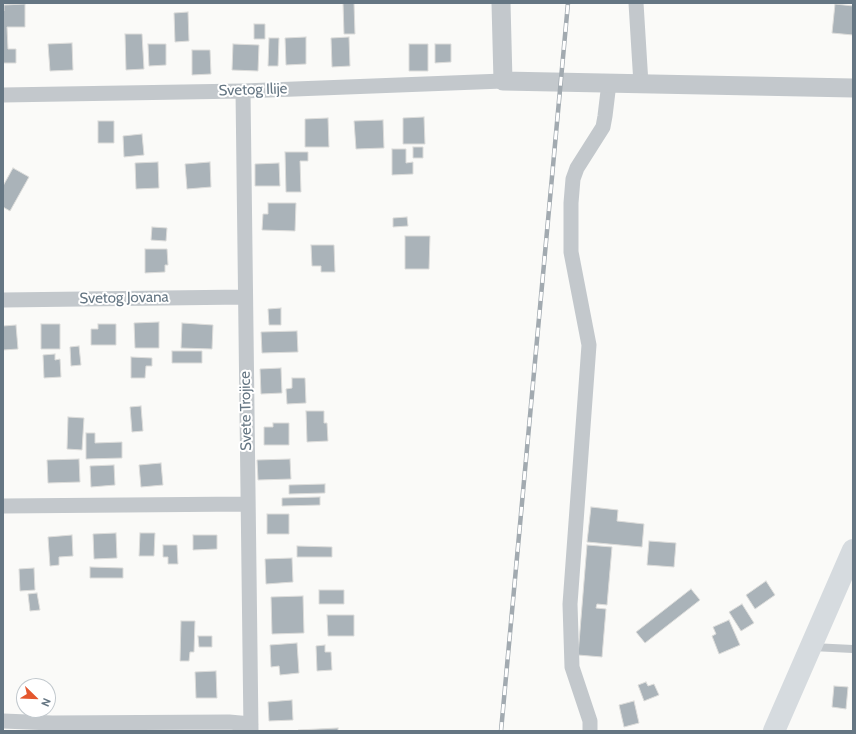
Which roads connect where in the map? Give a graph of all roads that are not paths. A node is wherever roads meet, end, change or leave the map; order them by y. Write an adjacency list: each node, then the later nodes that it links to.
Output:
1 (501, 3): 3 (street)
2 (636, 3): 5 (street)
3 (503, 81): 4 (street); 7 (street, Svetog Ilije)
4 (609, 83): 5 (street); 18 (street)
5 (641, 84): 6 (street)
6 (853, 88)
7 (243, 91): 8 (street, Svetog Ilije); 9 (street, Svete Trojice)
8 (3, 95)
9 (245, 297): 10 (street, Svetog Jovana); 11 (street, Svete Trojice)
10 (3, 300)
11 (247, 504): 12 (street); 17 (street, Svete Trojice)
12 (3, 506)
13 (853, 550): 14 (main road)
14 (811, 647): 15 (lane); 19 (main road)
15 (853, 649)
16 (3, 721): 17 (street)
17 (251, 727)
18 (590, 731)
19 (774, 731)

